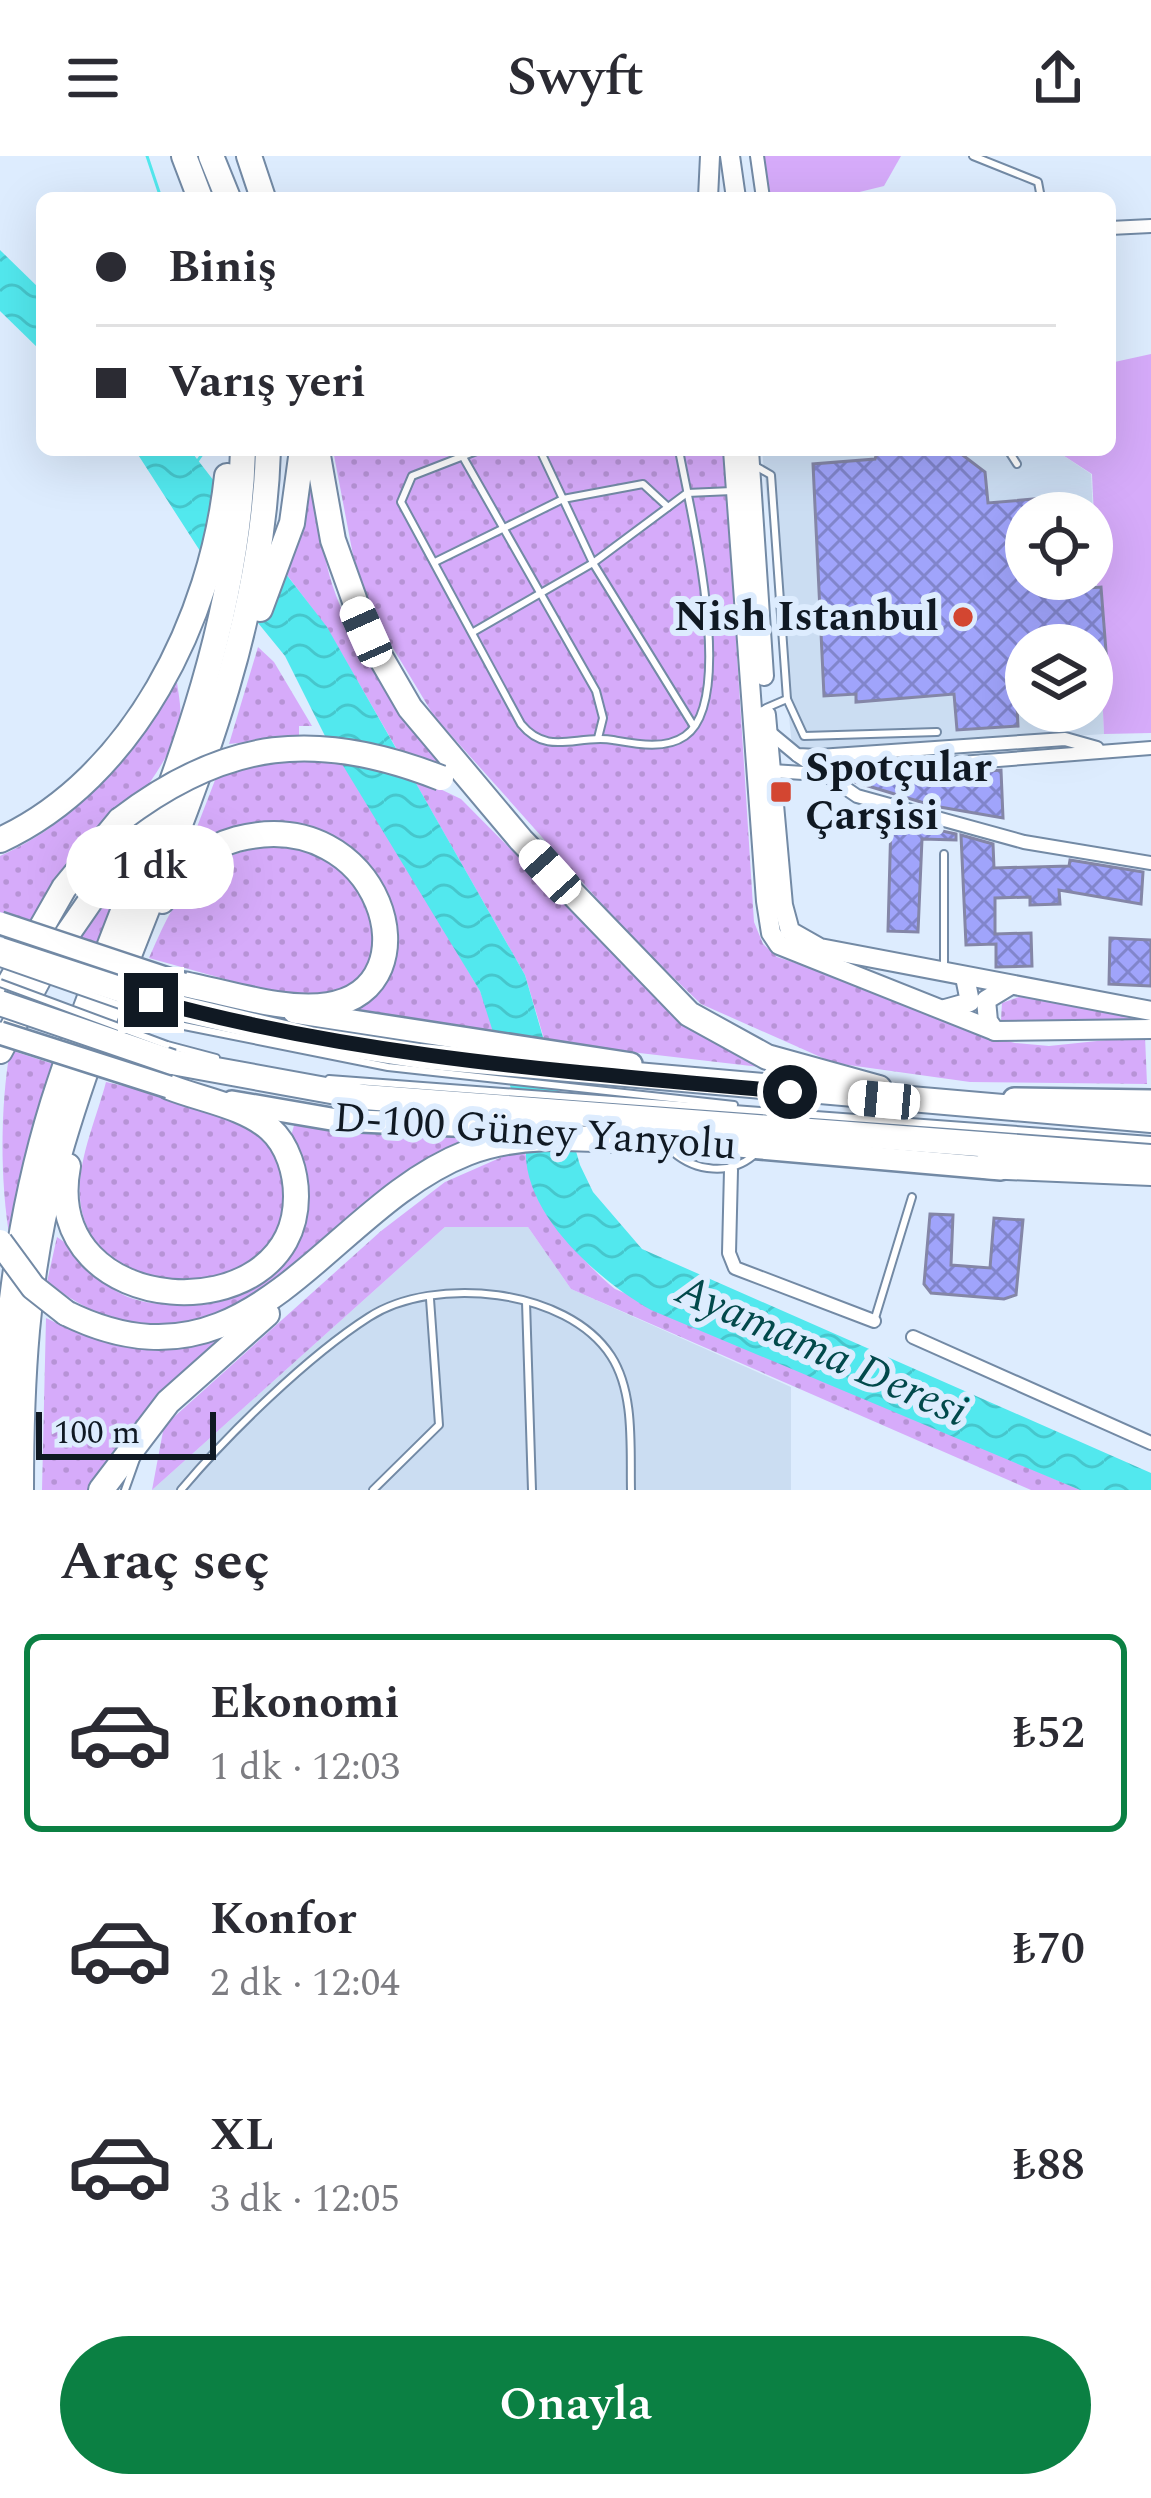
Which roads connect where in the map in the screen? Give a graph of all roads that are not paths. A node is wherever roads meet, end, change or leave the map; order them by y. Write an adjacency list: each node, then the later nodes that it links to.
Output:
1 (184, 156): 8 (highway)
2 (212, 156): 9 (highway)
3 (249, 156): 10 (highway)
4 (710, 156): 11 (main road)
5 (730, 156): 12 (main road)
6 (757, 156): 13 (street)
7 (974, 156): 14 (lane)
8 (198, 192)
9 (226, 192)
10 (260, 192)
11 (708, 192)
12 (735, 192)
13 (762, 192)
14 (1040, 192)
15 (1151, 226): 16 (street)
16 (1116, 228)
17 (229, 456): 52 (highway)
18 (243, 456): 45 (highway)
19 (268, 456): 38 (highway)
20 (301, 456): 38 (highway)
21 (318, 456): 53 (highway)
22 (454, 456): 35 (lane)
23 (462, 456): 34 (lane)
24 (543, 456): 32 (lane)
25 (680, 456): 31 (lane)
26 (733, 456): 30 (main road)
27 (1012, 456): 29 (lane)
28 (750, 458): 40 (lane); 41 (main road)
29 (1017, 464)
30 (736, 491): 31 (lane); 66 (main road)
31 (687, 493): 33 (lane); 42 (lane)
32 (563, 499): 33 (lane); 34 (lane); 36 (lane)
33 (669, 508): 36 (lane)
34 (502, 525): 35 (lane); 37 (lane)
35 (435, 562): 39 (lane)
36 (593, 562): 37 (lane); 42 (lane)
37 (537, 592): 39 (lane); 46 (lane)
38 (250, 626): 58 (highway)
39 (475, 631): 46 (lane)
40 (787, 699): 41 (lane); 44 (lane)
41 (766, 708): 43 (main road)
42 (694, 726): 46 (lane)
43 (768, 731): 49 (street); 50 (main road)
44 (937, 732)
45 (187, 738): 71 (highway); 98 (highway)
46 (598, 738)
47 (1098, 748): 48 (street); 49 (street); 51 (street)
48 (1151, 748)
49 (797, 754): 51 (street)
50 (772, 771): 51 (street); 60 (main road)
51 (819, 774): 55 (street)
52 (0, 840)
53 (521, 840): 64 (highway, bridge); 75 (highway)
54 (944, 854): 60 (lane)
55 (1151, 863)
56 (0, 923): 65 (main road, bridge)
57 (0, 950): 65 (highway, bridge)
58 (130, 956): 65 (highway); 73 (highway)
59 (0, 963): 65 (lane, bridge)
60 (944, 972): 61 (main road)
61 (965, 977): 63 (main road); 66 (main road)
62 (0, 983): 72 (lane, bridge)
63 (1014, 985): 67 (main road); 69 (main road)
64 (0, 1001): 72 (highway, bridge)
65 (177, 1005): 74 (highway)
66 (945, 1009): 69 (main road)
67 (1151, 1011)
68 (1151, 1029): 69 (main road)
69 (995, 1031)
70 (0, 1033): 72 (main road, D-100 Güney Yanyolu, bridge)
71 (0, 1051)
72 (170, 1065): 73 (highway); 74 (lane); 80 (main road, D-100 Güney Yanyolu); 83 (highway)
73 (85, 1087): 99 (highway)
74 (782, 1101): 75 (highway); 79 (lane)
75 (921, 1102): 77 (highway)
76 (1151, 1102): 77 (main road)
77 (974, 1108): 78 (highway)
78 (1151, 1120)
79 (1151, 1140)
80 (696, 1143): 81 (highway); 82 (main road, D-100 Güney Yanyolu)
81 (668, 1144): 85 (lane); 89 (highway)
82 (760, 1148): 84 (main road, D-100 Güney Yanyolu); 85 (lane)
83 (1151, 1156)
84 (985, 1166): 86 (highway); 87 (main road, D-100 Güney Yanyolu)
85 (731, 1170): 93 (street)
86 (1151, 1173)
87 (1151, 1184)
88 (912, 1197): 93 (lane)
89 (349, 1238): 90 (highway, bridge); 96 (highway)
90 (0, 1242)
91 (430, 1298): 92 (lane); 102 (lane); 103 (lane)
92 (526, 1301): 104 (lane); 105 (lane)
93 (874, 1321)
94 (913, 1337): 97 (street)
95 (1151, 1425): 97 (street)
96 (142, 1432): 100 (highway); 101 (lane)
97 (1148, 1441)
98 (1, 1490)
99 (21, 1490)
100 (101, 1490)
101 (125, 1490)
102 (181, 1490)
103 (374, 1490)
104 (532, 1490)
105 (631, 1490)

